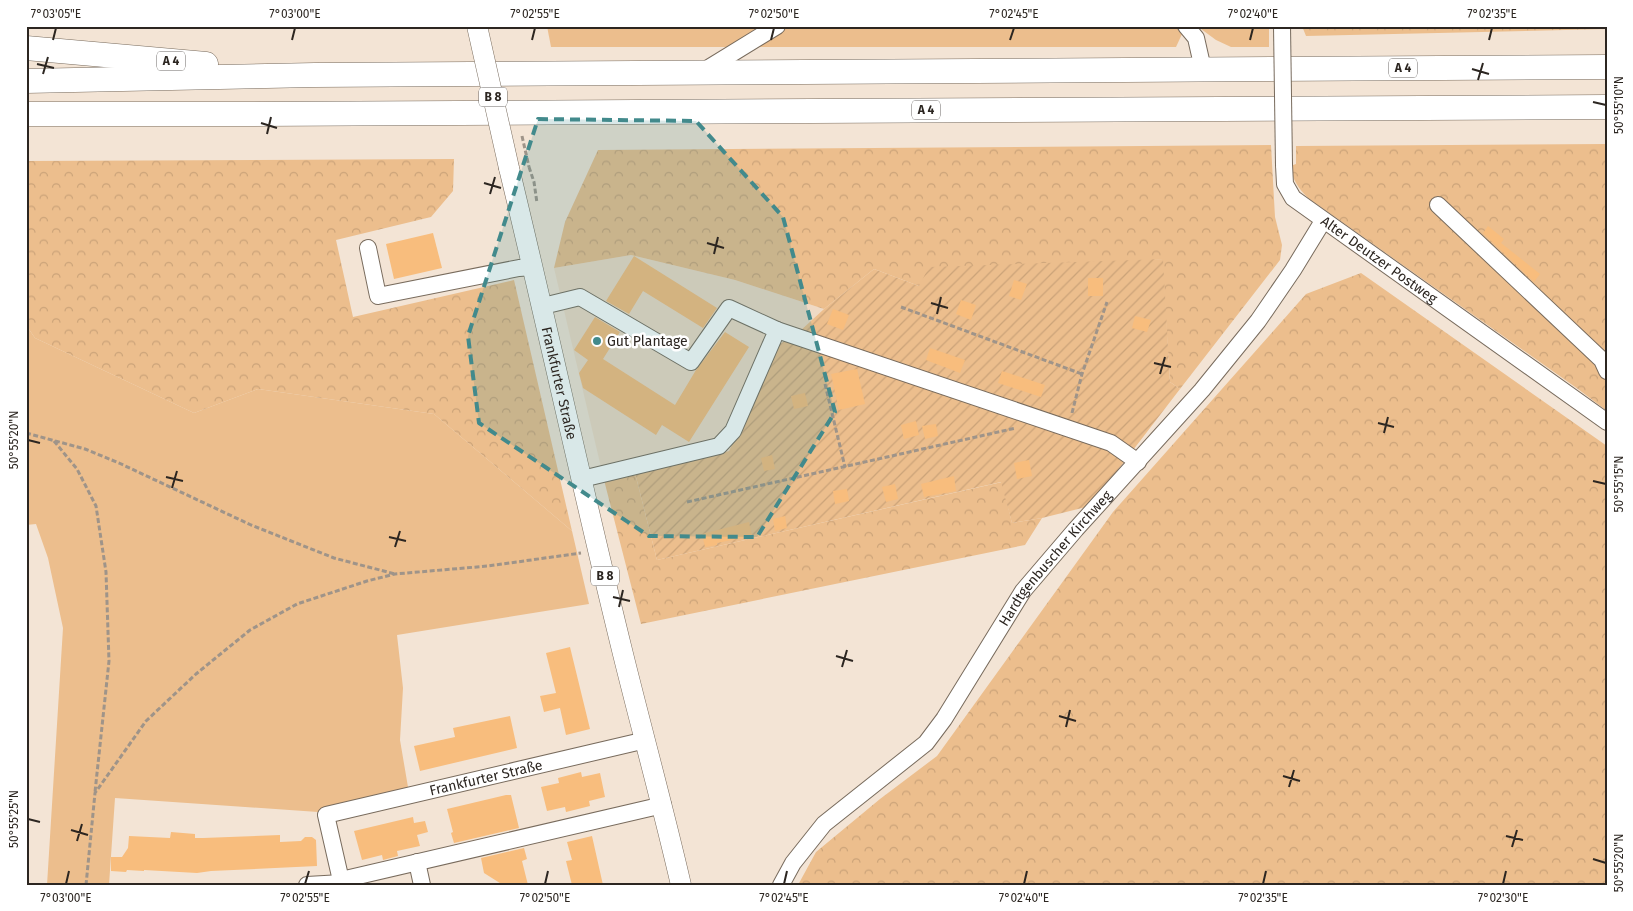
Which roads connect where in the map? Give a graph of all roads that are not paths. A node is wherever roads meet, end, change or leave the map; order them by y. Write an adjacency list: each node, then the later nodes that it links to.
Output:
1 (478, 26): 16 (main road, Frankfurter Straße / B 8, bridge)
2 (777, 26): 8 (street)
3 (1186, 26): 7 (street)
4 (1282, 26): 14 (street, Alter Deutzer Postweg, bridge)
5 (26, 48): 9 (highway, A 4)
6 (1607, 67): 7 (highway, A 4)
7 (1204, 69): 8 (highway, A 4)
8 (701, 73): 9 (highway, A 4)
9 (315, 75): 10 (highway)
10 (26, 81)
11 (1607, 106): 12 (highway, A 4)
12 (27, 114)
13 (1438, 206): 19 (street)
14 (1323, 221): 20 (street, Alter Deutzer Postweg); 21 (street, Hardtgenbuscher Kirchweg)
15 (368, 248): 16 (street)
16 (533, 267): 17 (main road, Frankfurter Straße / B 8)
17 (543, 306): 18 (street); 22 (main road, Frankfurter Straße / B 8)
18 (777, 330): 21 (street); 22 (street)
19 (1607, 370)
20 (1607, 422)
21 (1138, 462): 30 (street, Hardtgenbuscher Kirchweg)
22 (582, 479): 23 (main road, Frankfurter Straße / B 8)
23 (646, 740): 24 (main road, Frankfurter Straße / B 8); 26 (street, Frankfurter Straße)
24 (663, 805): 25 (street); 29 (main road, Frankfurter Straße / B 8)
25 (417, 862): 26 (street); 28 (street)
26 (342, 883): 27 (street)
27 (307, 885)
28 (422, 885)
29 (680, 885)
30 (781, 885)

